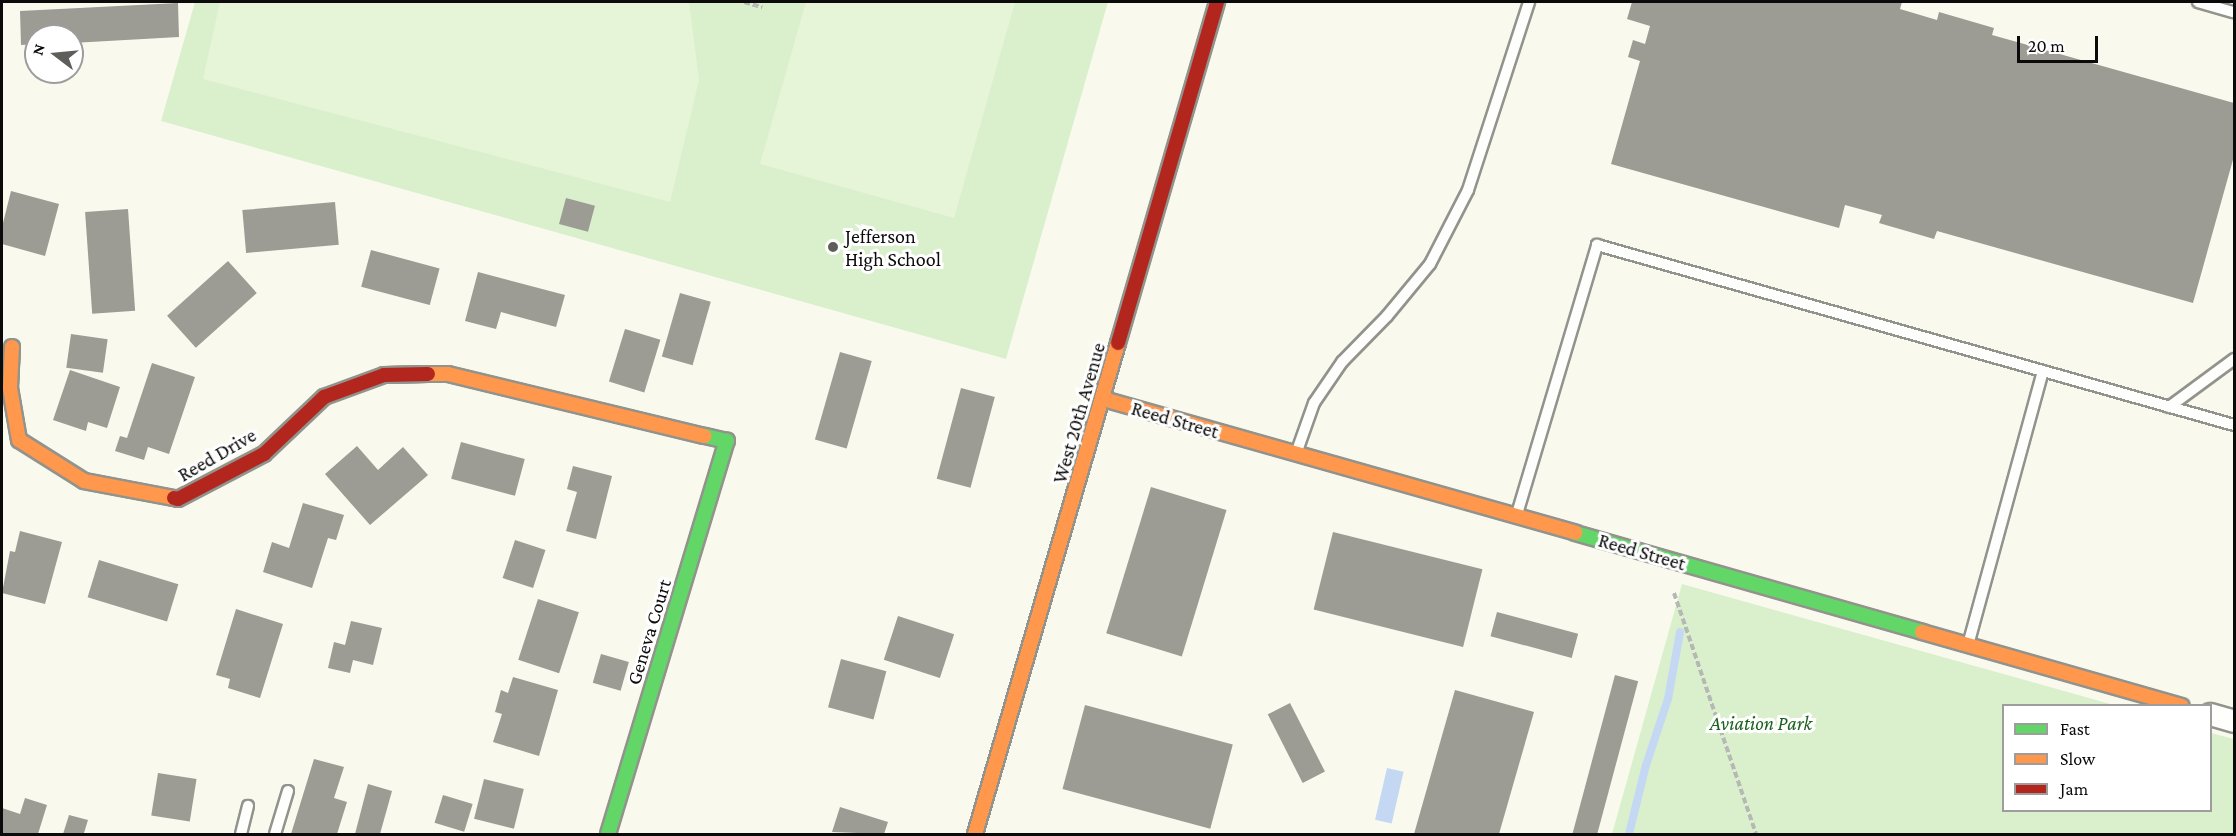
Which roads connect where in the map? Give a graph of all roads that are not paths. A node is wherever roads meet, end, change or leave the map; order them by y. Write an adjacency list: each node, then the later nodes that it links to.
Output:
1 (1217, 2): 8 (street, West 20th Avenue)
2 (1529, 2): 12 (lane)
3 (2198, 2): 4 (lane)
4 (2235, 12)
5 (12, 347): 11 (street, Reed Drive)
6 (2235, 359): 9 (lane)
7 (2043, 371): 9 (lane); 13 (lane); 14 (lane)
8 (1103, 399): 12 (street, Reed Street); 23 (street, West 20th Avenue)
9 (2169, 407): 10 (lane)
10 (2235, 425)
11 (727, 441): 22 (street, Geneva Court)
12 (1296, 454): 13 (street, Reed Street)
13 (1516, 517): 14 (street, Reed Street)
14 (1968, 645): 15 (street, Reed Street)
15 (2178, 704)
16 (2212, 714): 17 (street)
17 (2235, 720)
18 (288, 791): 21 (lane)
19 (248, 806): 20 (lane)
20 (241, 834)
21 (275, 834)
22 (608, 834)
23 (975, 834)

